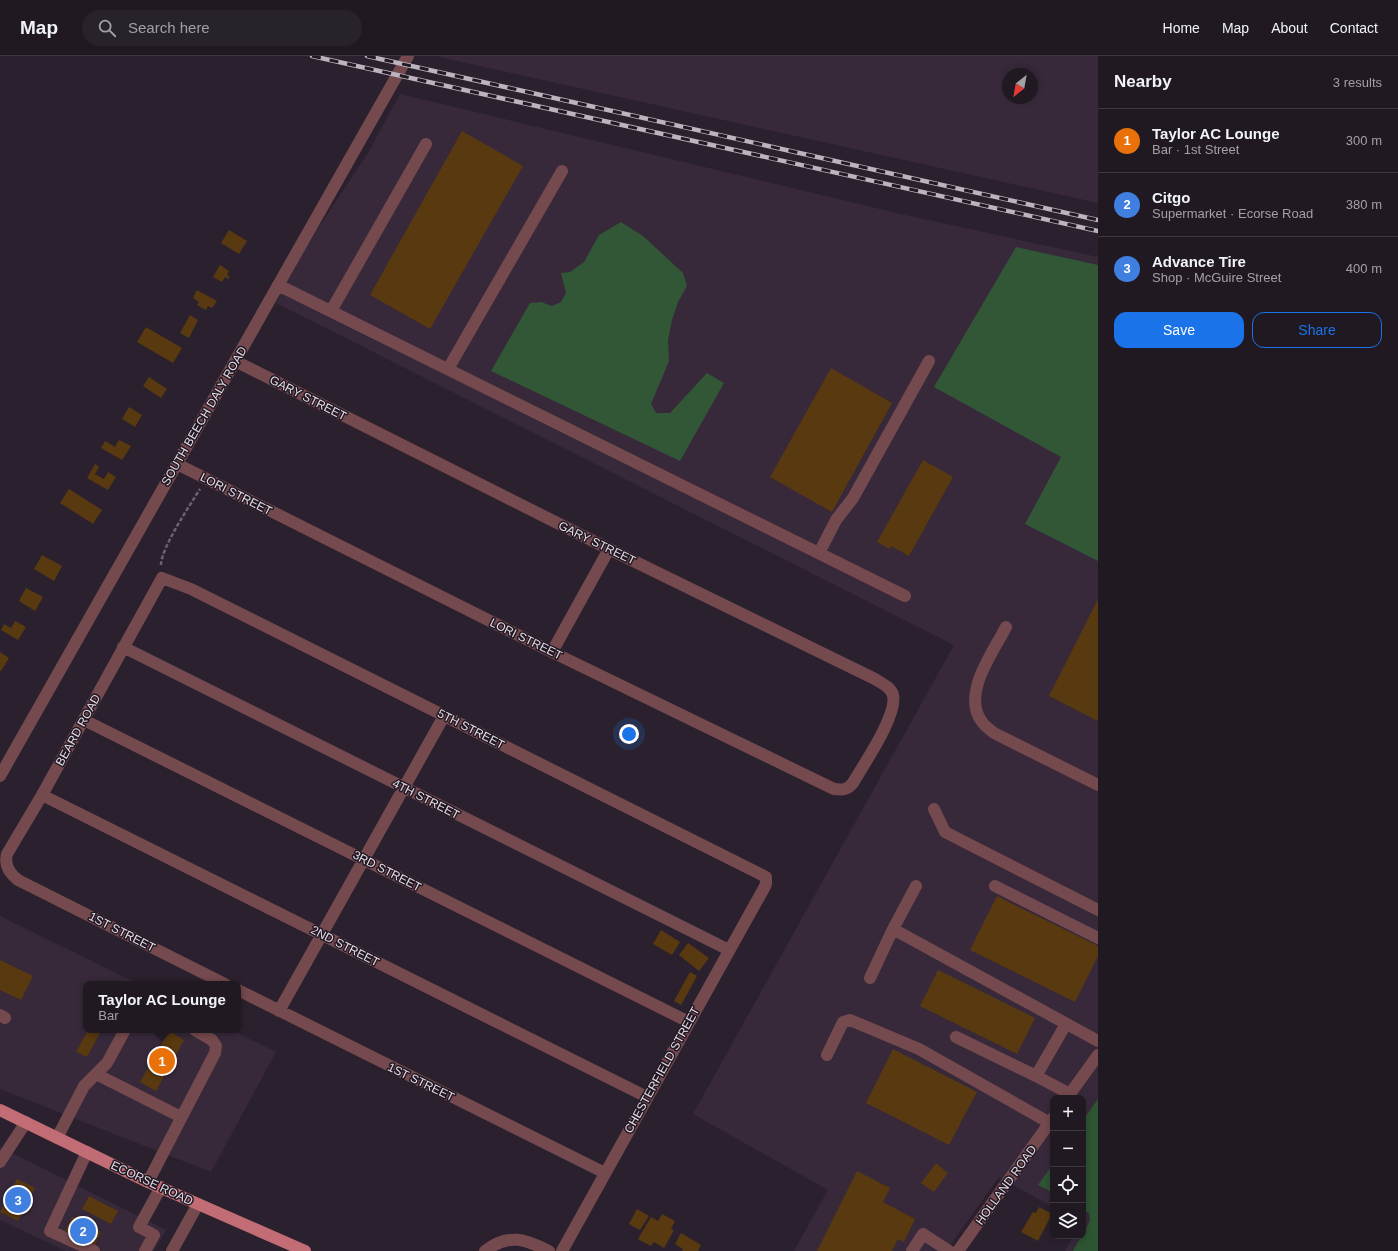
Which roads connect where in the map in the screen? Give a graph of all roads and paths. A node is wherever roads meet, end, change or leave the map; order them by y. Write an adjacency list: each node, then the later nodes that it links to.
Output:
1 (408, 56): 4 (street, SOUTH BEECH DALY ROAD)
2 (426, 144): 5 (street)
3 (562, 171): 8 (street)
4 (278, 285): 5 (street); 6 (street, SOUTH BEECH DALY ROAD)
5 (331, 311): 8 (street)
6 (235, 361): 9 (street, SOUTH BEECH DALY ROAD); 11 (street, GARY STREET)
7 (929, 361): 12 (street)
8 (448, 369): 12 (street)
9 (177, 464): 18 (street, LORI STREET); 22 (street, SOUTH BEECH DALY ROAD)
10 (200, 487): 13 (path)
11 (609, 549): 18 (street); 21 (street, GARY STREET)
12 (819, 553): 15 (street)
13 (161, 565)
14 (162, 578): 17 (street, BEARD ROAD); 19 (street, 5TH STREET)
15 (906, 596)
16 (1006, 627): 23 (street)
17 (123, 647): 20 (street, BEARD ROAD); 24 (street, 4TH STREET)
18 (552, 652): 21 (street, LORI STREET)
19 (444, 716): 24 (street); 31 (street, 5TH STREET)
20 (84, 720): 25 (street, BEARD ROAD); 27 (street, 3RD STREET)
21 (866, 760)
22 (0, 776)
23 (1098, 786)
24 (404, 788): 27 (street); 36 (street, 4TH STREET)
25 (42, 795): 28 (street, BEARD ROAD); 34 (street, 2ND STREET)
26 (934, 809): 32 (street)
27 (364, 859): 34 (street); 41 (street, 3RD STREET)
28 (18, 880): 38 (street, 1ST STREET)
29 (916, 886): 33 (street)
30 (995, 886): 35 (street)
31 (763, 890): 36 (street, CHESTERFIELD STREET)
32 (1098, 910)
33 (893, 929): 37 (street); 42 (street)
34 (322, 934): 40 (street); 53 (street, 2ND STREET)
35 (1098, 938)
36 (729, 950): 41 (street, CHESTERFIELD STREET)
37 (870, 978)
38 (220, 981)
39 (241, 992): 40 (street, 1ST STREET)
40 (279, 1011): 62 (street, 1ST STREET)
41 (689, 1022): 53 (street, CHESTERFIELD STREET)
42 (1066, 1024): 46 (street); 50 (street)
43 (124, 1033): 49 (street)
44 (200, 1033): 55 (street)
45 (956, 1037): 50 (street)
46 (1098, 1041)
47 (827, 1055): 56 (street)
48 (1098, 1055): 52 (street)
49 (96, 1074): 55 (street); 59 (street)
50 (1036, 1076): 51 (street)
51 (1067, 1095)
52 (1070, 1095)
53 (648, 1097): 62 (street, CHESTERFIELD STREET)
54 (0, 1110): 57 (main road, ECORSE ROAD)
55 (181, 1117): 63 (street)
56 (1050, 1120)
57 (26, 1122): 59 (main road, ECORSE ROAD); 61 (street)
58 (1050, 1122): 75 (street, HOLLAND ROAD)
59 (57, 1138): 60 (main road, ECORSE ROAD)
60 (87, 1152): 63 (main road, ECORSE ROAD); 66 (street)
61 (0, 1162)
62 (605, 1173): 72 (street, CHESTERFIELD STREET)
63 (148, 1182): 64 (main road, ECORSE ROAD)
64 (161, 1187): 65 (main road, ECORSE ROAD); 67 (street)
65 (198, 1204): 68 (street); 69 (main road, ECORSE ROAD)
66 (94, 1251)
67 (145, 1251)
68 (172, 1251)
69 (305, 1251)
70 (485, 1251): 71 (street)
71 (549, 1251)
72 (562, 1251)
73 (912, 1251): 74 (street)
74 (950, 1251)
75 (958, 1251)

